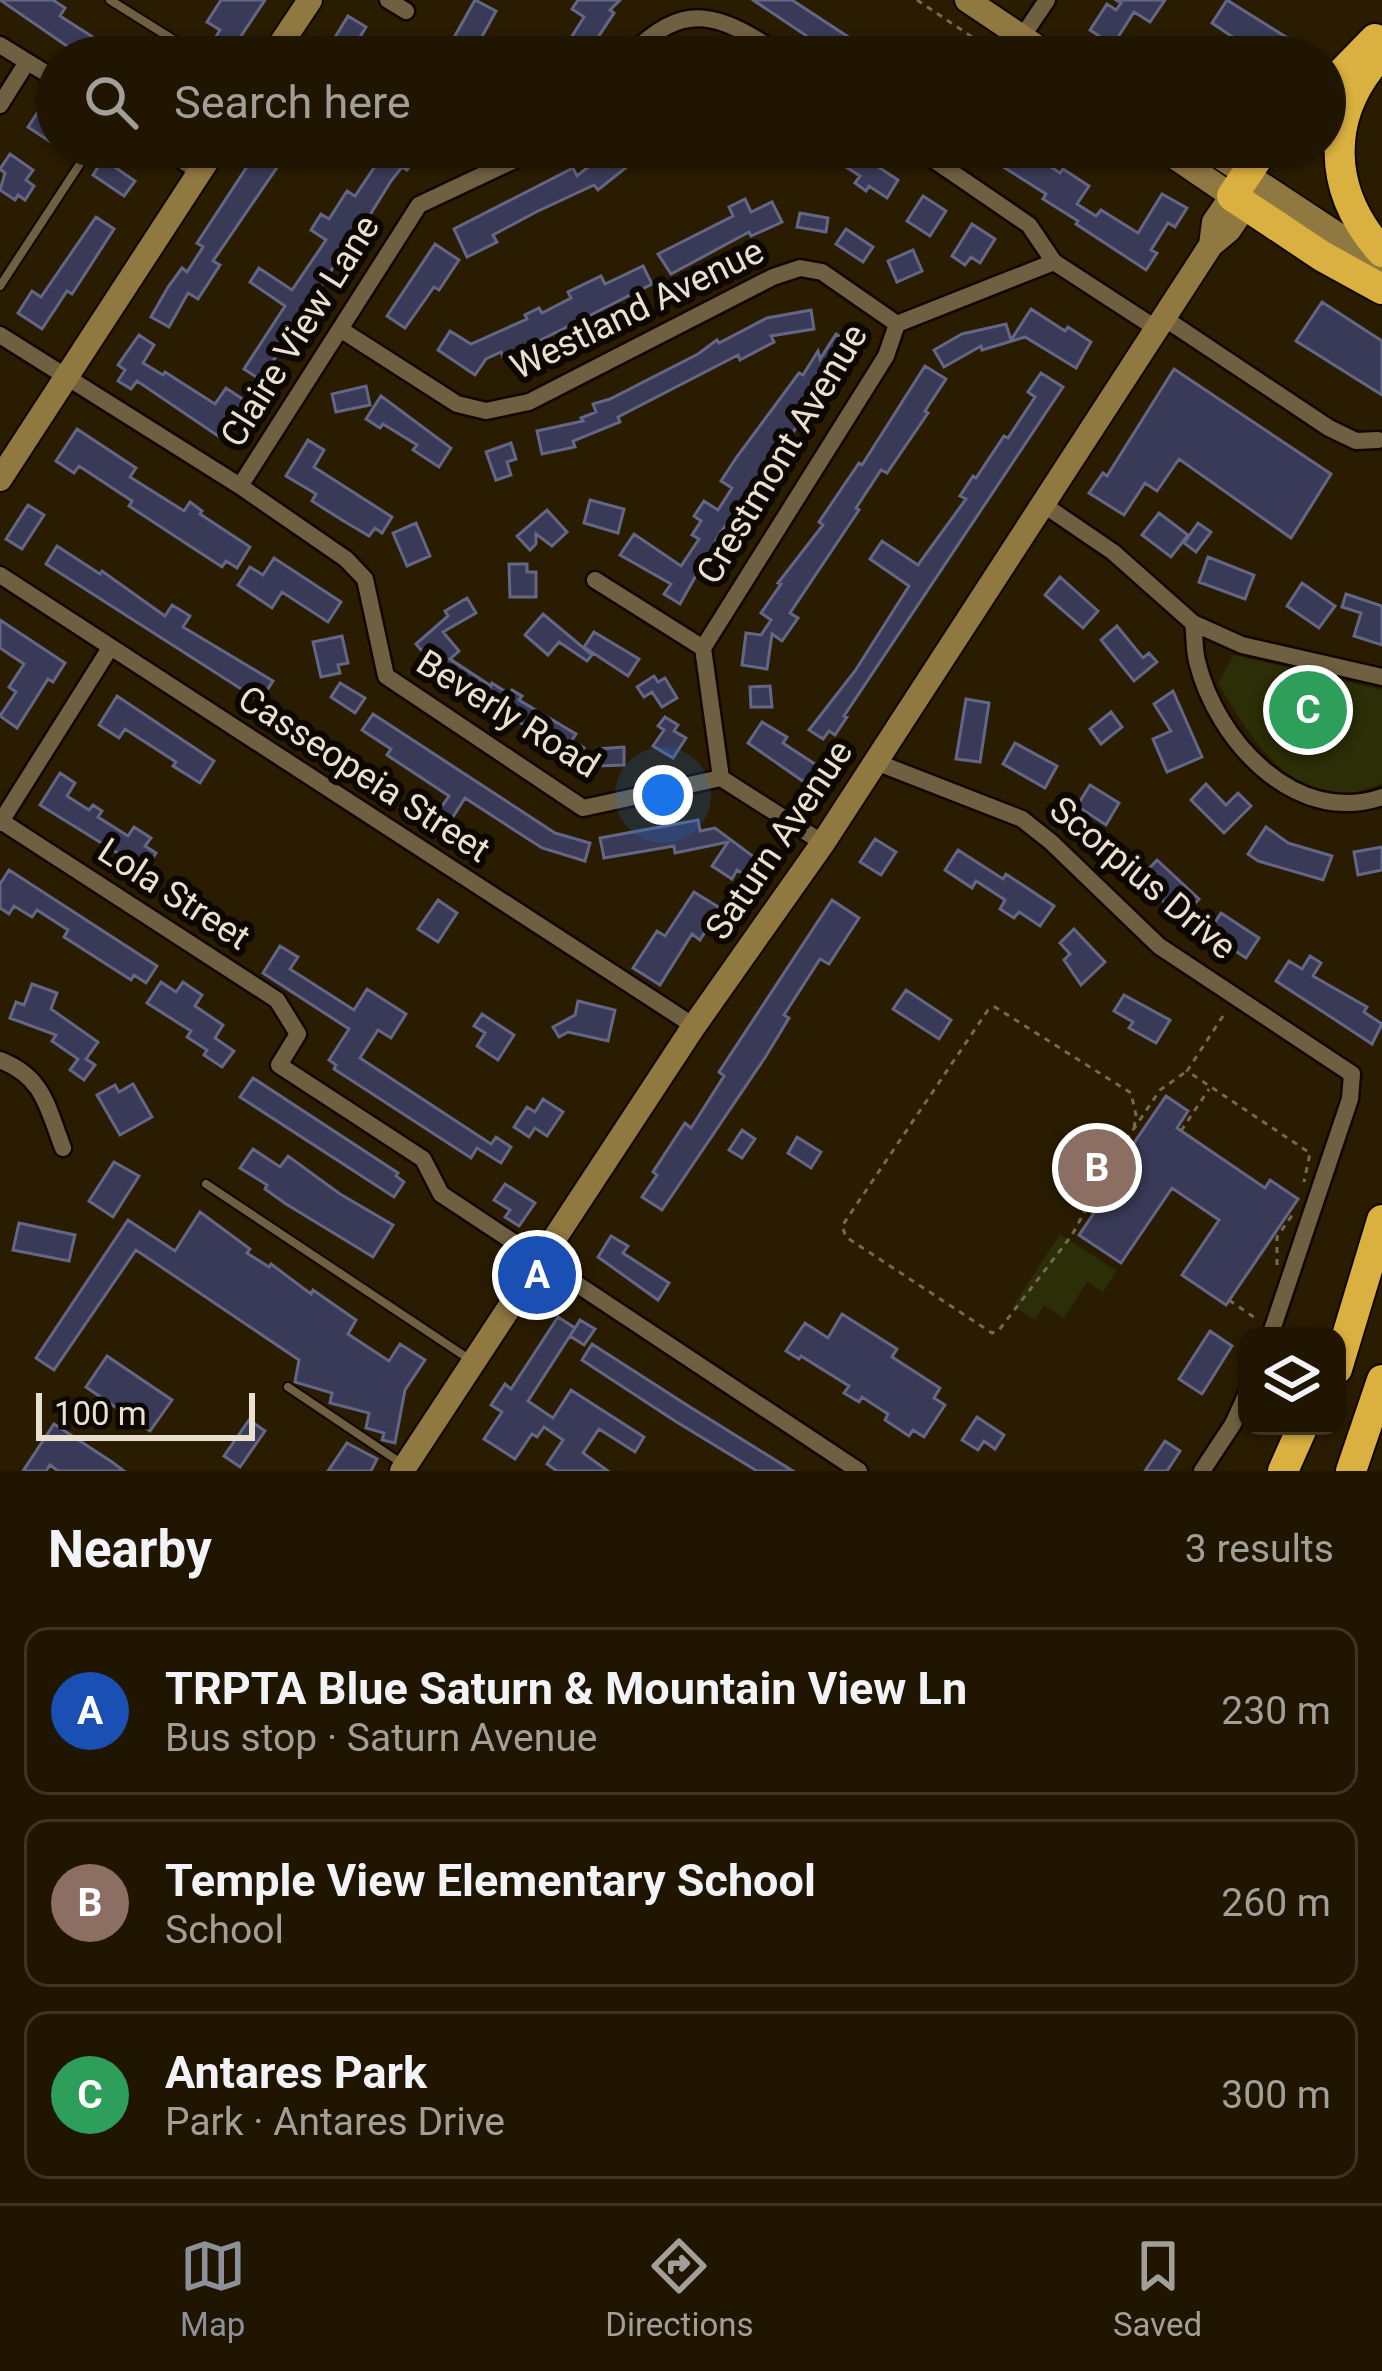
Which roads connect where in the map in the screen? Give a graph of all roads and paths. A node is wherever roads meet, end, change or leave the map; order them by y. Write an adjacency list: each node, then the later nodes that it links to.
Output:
1 (110, 0): 10 (lane)
2 (310, 0): 11 (street)
3 (388, 0): 7 (street)
4 (917, 0): 14 (path)
5 (967, 0): 15 (street)
6 (1047, 0): 16 (street)
7 (406, 11)
8 (1382, 12): 18 (highway)
9 (1382, 34): 22 (highway)
10 (167, 36)
11 (286, 36)
12 (641, 36): 13 (street)
13 (753, 36)
14 (971, 36)
15 (1021, 36)
16 (1023, 36)
17 (0, 45): 20 (street)
18 (1346, 45)
19 (1382, 53): 24 (highway)
20 (27, 62): 21 (street); 23 (street)
21 (36, 67)
22 (1346, 69)
23 (0, 105)
24 (1346, 120)
25 (77, 168): 40 (lane)
26 (194, 168): 35 (street)
27 (204, 168): 35 (street)
28 (498, 168): 44 (street, Claire View Lane)
29 (946, 168): 38 (street)
30 (1202, 168): 36 (street)
31 (1225, 168): 36 (street)
32 (1255, 168): 36 (highway)
33 (1266, 168): 36 (highway)
34 (1342, 168): 37 (highway)
35 (201, 173): 46 (street)
36 (1246, 190): 39 (street); 41 (highway); 43 (street, Saturn Avenue)
37 (1382, 252)
38 (1054, 262): 42 (street, Crestmont Avenue); 43 (street)
39 (1382, 263)
40 (0, 286)
41 (1382, 289)
42 (897, 324): 44 (street, Westland Avenue); 55 (street, Crestmont Avenue)
43 (1161, 324): 47 (street); 50 (street, Saturn Avenue)
44 (340, 329): 49 (street, Claire View Lane)
45 (0, 335): 46 (street, Beverly Road)
46 (66, 376): 48 (street); 49 (street, Beverly Road)
47 (1378, 440)
48 (0, 479)
49 (241, 486): 58 (street, Beverly Road)
50 (1045, 505): 53 (street); 57 (street, Saturn Avenue)
51 (0, 575): 54 (street, Casseopeia Street)
52 (595, 580): 55 (street)
53 (1193, 623): 56 (street); 59 (street)
54 (110, 648): 60 (street); 63 (street, Casseopeia Street)
55 (703, 648): 58 (street)
56 (1382, 677)
57 (876, 762): 61 (street, Saturn Avenue); 78 (street, Scorpius Drive)
58 (721, 778): 61 (street)
59 (1382, 797)
60 (1, 822): 74 (street, Lola Street)
61 (823, 843): 63 (street, Saturn Avenue)
62 (1223, 1016): 65 (path)
63 (694, 1026): 74 (street, Saturn Avenue)
64 (0, 1060): 69 (street)
65 (1187, 1071): 66 (path); 67 (path)
66 (1210, 1087): 68 (path); 71 (path)
67 (1134, 1128): 67 (path)
68 (1180, 1131)
69 (62, 1148)
70 (206, 1184): 81 (lane)
71 (1303, 1187)
72 (1299, 1204): 75 (path)
73 (1382, 1217): 79 (highway); 80 (highway)
74 (539, 1261): 81 (street, Saturn Avenue); 88 (street)
75 (1277, 1264)
76 (1229, 1300): 77 (path)
77 (1258, 1320)
78 (1273, 1327)
79 (1339, 1327)
80 (1346, 1339)
81 (473, 1361): 87 (street, Saturn Avenue)
82 (1382, 1380): 92 (highway)
83 (287, 1387): 87 (lane)
84 (1238, 1413): 89 (street)
85 (1299, 1435): 90 (highway)
86 (1316, 1435): 91 (highway)
87 (403, 1468)
88 (859, 1471)
89 (1202, 1471)
90 (1283, 1471)
91 (1303, 1471)
92 (1351, 1471)

